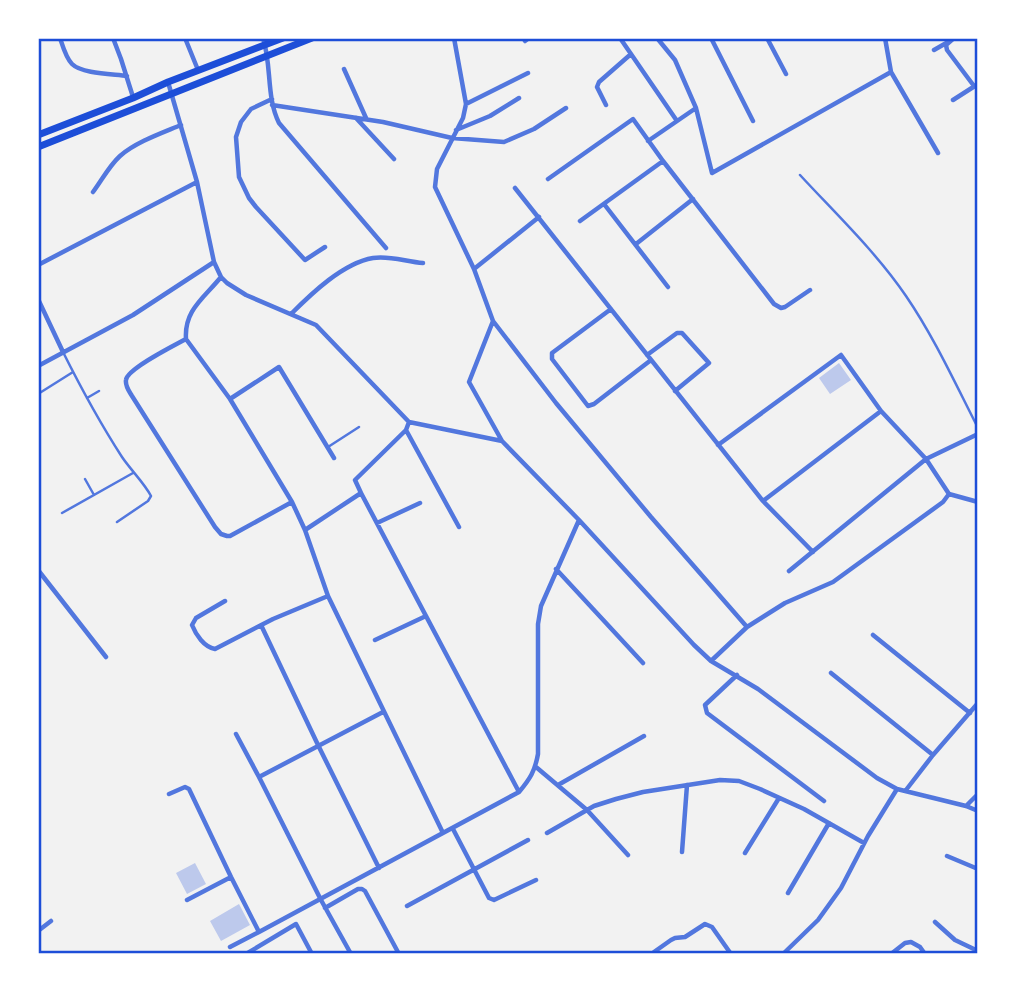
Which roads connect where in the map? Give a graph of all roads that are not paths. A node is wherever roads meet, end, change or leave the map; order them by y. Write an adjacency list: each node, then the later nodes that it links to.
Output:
1 (60, 38): 22 (street)
2 (113, 38): 22 (street)
3 (185, 38): 18 (street)
4 (283, 38): 13 (main road)
5 (312, 38): 16 (main road)
6 (454, 38): 30 (street)
7 (620, 38): 15 (street)
8 (657, 38): 33 (street)
9 (710, 38): 37 (street)
10 (767, 38): 21 (street)
11 (885, 38): 19 (street)
12 (951, 40): 14 (street); 24 (street)
13 (264, 42): 16 (street); 18 (main road)
14 (934, 50)
15 (631, 54): 31 (street); 36 (street)
16 (268, 57): 25 (main road); 29 (street)
17 (344, 69): 35 (street)
18 (199, 71): 23 (main road)
19 (891, 72): 33 (street); 44 (street)
20 (528, 73): 30 (street)
21 (786, 74)
22 (127, 76): 26 (street)
23 (168, 82): 25 (street); 26 (main road)
24 (976, 85): 28 (street)
25 (172, 94): 38 (street); 43 (main road)
26 (133, 98): 40 (main road)
27 (519, 98): 39 (street)
28 (953, 100)
29 (272, 102): 34 (street); 57 (street); 58 (street)
30 (466, 104): 39 (street)
31 (606, 105)
32 (566, 108): 41 (street)
33 (696, 108): 36 (street)
34 (356, 117): 35 (street); 45 (street)
35 (366, 119): 41 (street)
36 (677, 121): 42 (street)
37 (754, 121)
38 (181, 125): 49 (street); 51 (street)
39 (456, 131): 41 (street)
40 (38, 135)
41 (452, 138): 62 (street)
42 (648, 141): 46 (street); 48 (street)
43 (38, 147)
44 (938, 153)
45 (394, 159)
46 (663, 161): 52 (street); 53 (street)
47 (800, 175): 84 (lane)
48 (548, 179)
49 (198, 182): 59 (street); 61 (street)
50 (515, 188): 54 (street)
51 (93, 192)
52 (693, 199): 56 (street); 65 (street)
53 (604, 204): 55 (street); 56 (street)
54 (538, 217): 62 (street); 67 (street)
55 (580, 221)
56 (636, 244): 64 (street)
57 (325, 247)
58 (386, 248)
59 (214, 262): 63 (street); 71 (street)
60 (423, 263): 68 (street)
61 (38, 265)
62 (474, 269): 69 (street)
63 (221, 277): 68 (street); 70 (street)
64 (668, 287)
65 (810, 290)
66 (38, 299): 71 (street)
67 (611, 309): 72 (street); 73 (street)
68 (291, 314): 82 (street)
69 (493, 321): 87 (street); 115 (street)
70 (186, 339): 80 (street); 98 (street)
71 (63, 352): 74 (street); 75 (lane)
72 (647, 355): 73 (street); 77 (street)
73 (651, 360): 77 (street)
74 (38, 366)
75 (73, 372): 78 (lane); 79 (lane)
76 (99, 391): 79 (lane)
77 (675, 391): 88 (street)
78 (38, 394)
79 (87, 398): 92 (lane)
80 (230, 399): 89 (street); 98 (street)
81 (881, 411): 88 (street); 91 (street); 97 (street)
82 (409, 422): 85 (street); 87 (street)
83 (359, 427): 89 (lane)
84 (978, 428)
85 (406, 430): 94 (street); 105 (street)
86 (978, 434): 91 (street)
87 (502, 442): 102 (street)
88 (718, 445): 97 (street)
89 (328, 447): 90 (street)
90 (334, 458)
91 (926, 459): 95 (street); 107 (street)
92 (133, 473): 96 (lane); 103 (lane)
93 (85, 480): 96 (lane)
94 (361, 492): 104 (street); 106 (street)
95 (949, 494): 99 (street); 115 (street)
96 (94, 495): 101 (lane)
97 (763, 501): 107 (street)
98 (292, 502): 106 (street)
99 (978, 502)
100 (421, 503): 104 (street)
101 (62, 513)
102 (579, 520): 108 (street); 119 (street)
103 (117, 522)
104 (377, 523): 113 (street)
105 (459, 527)
106 (305, 530): 111 (street)
107 (813, 552): 110 (street)
108 (556, 569): 120 (street); 130 (street)
109 (38, 570): 118 (street)
110 (789, 571)
111 (328, 596): 114 (street); 124 (street)
112 (225, 601): 114 (street)
113 (426, 616): 117 (street); 136 (street)
114 (261, 625): 128 (street)
115 (747, 627): 119 (street)
116 (873, 635): 125 (street)
117 (375, 640)
118 (106, 657)
119 (711, 661): 122 (street)
120 (643, 663)
121 (831, 673): 129 (street)
122 (737, 675): 134 (street); 140 (street)
123 (978, 704): 125 (street)
124 (383, 712): 128 (street); 146 (street)
125 (970, 713): 129 (street)
126 (236, 734): 131 (street)
127 (644, 736): 132 (street)
128 (318, 746): 131 (street); 154 (street)
129 (933, 755): 135 (street)
130 (536, 767): 132 (street); 136 (street)
131 (259, 777): 161 (street)
132 (558, 785): 142 (street)
133 (688, 785): 139 (street); 142 (street); 150 (street)
134 (897, 789): 135 (street); 149 (street)
135 (906, 790): 141 (street)
136 (519, 792): 145 (street)
137 (169, 794): 157 (street)
138 (978, 794): 141 (street)
139 (779, 798): 144 (street); 151 (street)
140 (824, 801)
141 (966, 806): 143 (street)
142 (587, 810): 147 (street); 152 (street)
143 (978, 811)
144 (829, 823): 149 (street); 159 (street)
145 (453, 829): 146 (street); 155 (street)
146 (443, 833): 154 (street)
147 (547, 833)
148 (528, 840): 155 (street)
149 (864, 843): 177 (street)
150 (682, 852)
151 (744, 853)
152 (628, 855)
153 (947, 856): 156 (street)
154 (379, 868): 161 (street)
155 (474, 869): 158 (street); 162 (street)
156 (978, 869)
157 (231, 877): 160 (street); 167 (street)
158 (536, 880)
159 (788, 893)
160 (187, 900)
161 (321, 900): 163 (street); 167 (street)
162 (407, 906)
163 (325, 908): 174 (street); 175 (street)
164 (51, 921): 166 (street)
165 (935, 922): 169 (street)
166 (38, 931)
167 (259, 932): 168 (street)
168 (230, 947)
169 (978, 951)
170 (654, 952): 171 (street)
171 (729, 952): 176 (street)
172 (246, 954): 173 (street)
173 (312, 954)
174 (351, 954)
175 (399, 954)
176 (721, 954)
177 (783, 954)
178 (891, 954): 179 (street)
179 (925, 954)

